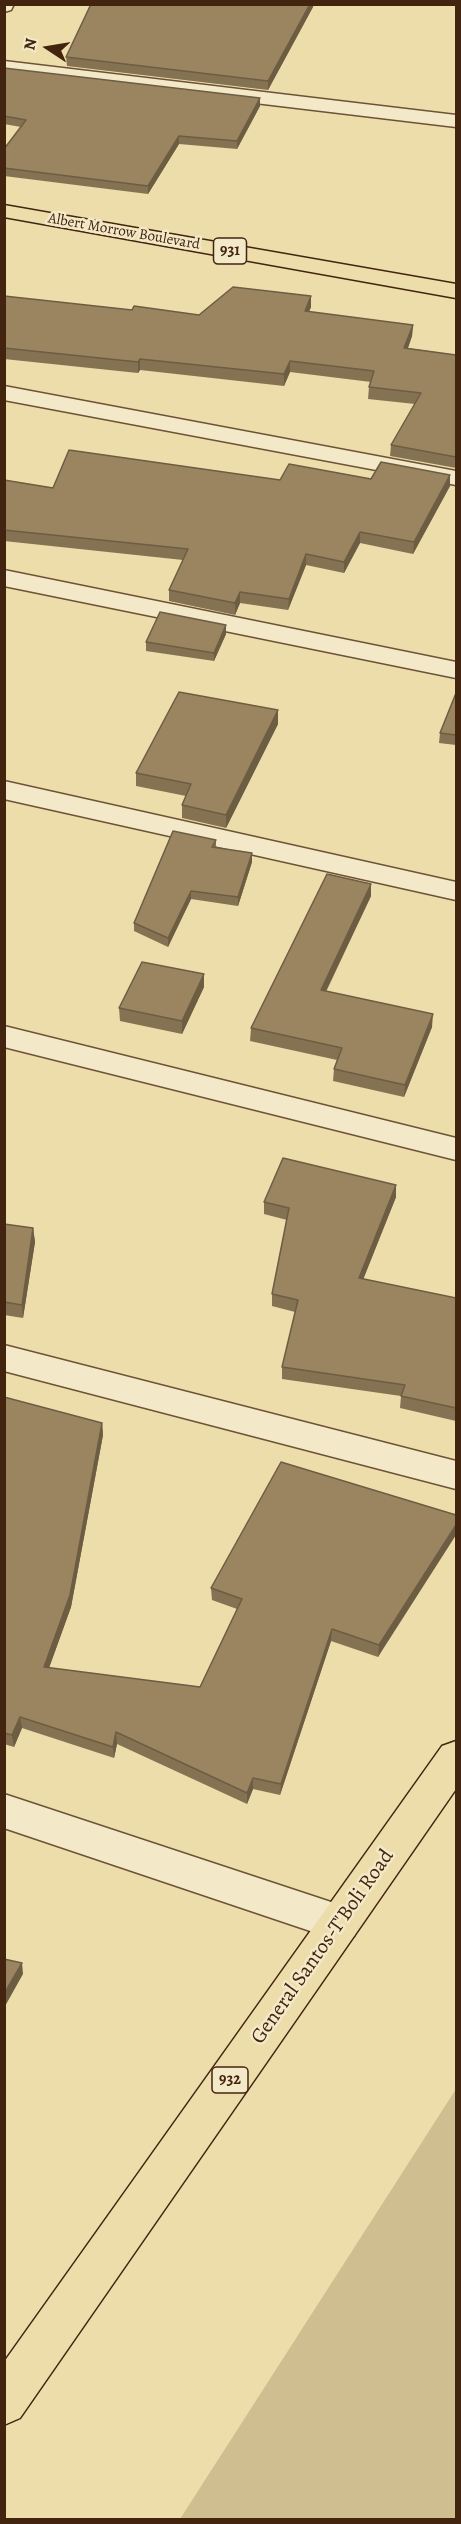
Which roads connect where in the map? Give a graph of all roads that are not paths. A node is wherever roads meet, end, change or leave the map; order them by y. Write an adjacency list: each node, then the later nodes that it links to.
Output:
1 (4, 67): 2 (street)
2 (456, 121)
3 (4, 211): 4 (main road, Albert Morrow Boulevard / 931)
4 (456, 291)
5 (4, 393): 6 (street)
6 (456, 478)
7 (4, 578): 8 (street)
8 (456, 670)
9 (4, 790): 10 (street)
10 (456, 891)
11 (4, 1035): 12 (street)
12 (456, 1149)
13 (4, 1358): 14 (street)
14 (456, 1475)
15 (456, 1758): 17 (main road, General Santos-T'Boli Road / 932)
16 (4, 1811): 17 (street)
17 (340, 1923): 18 (main road, General Santos-T'Boli Road / 932)
18 (18, 2359): 19 (main road, General Santos-T'Boli Road / 932)
19 (4, 2402)

